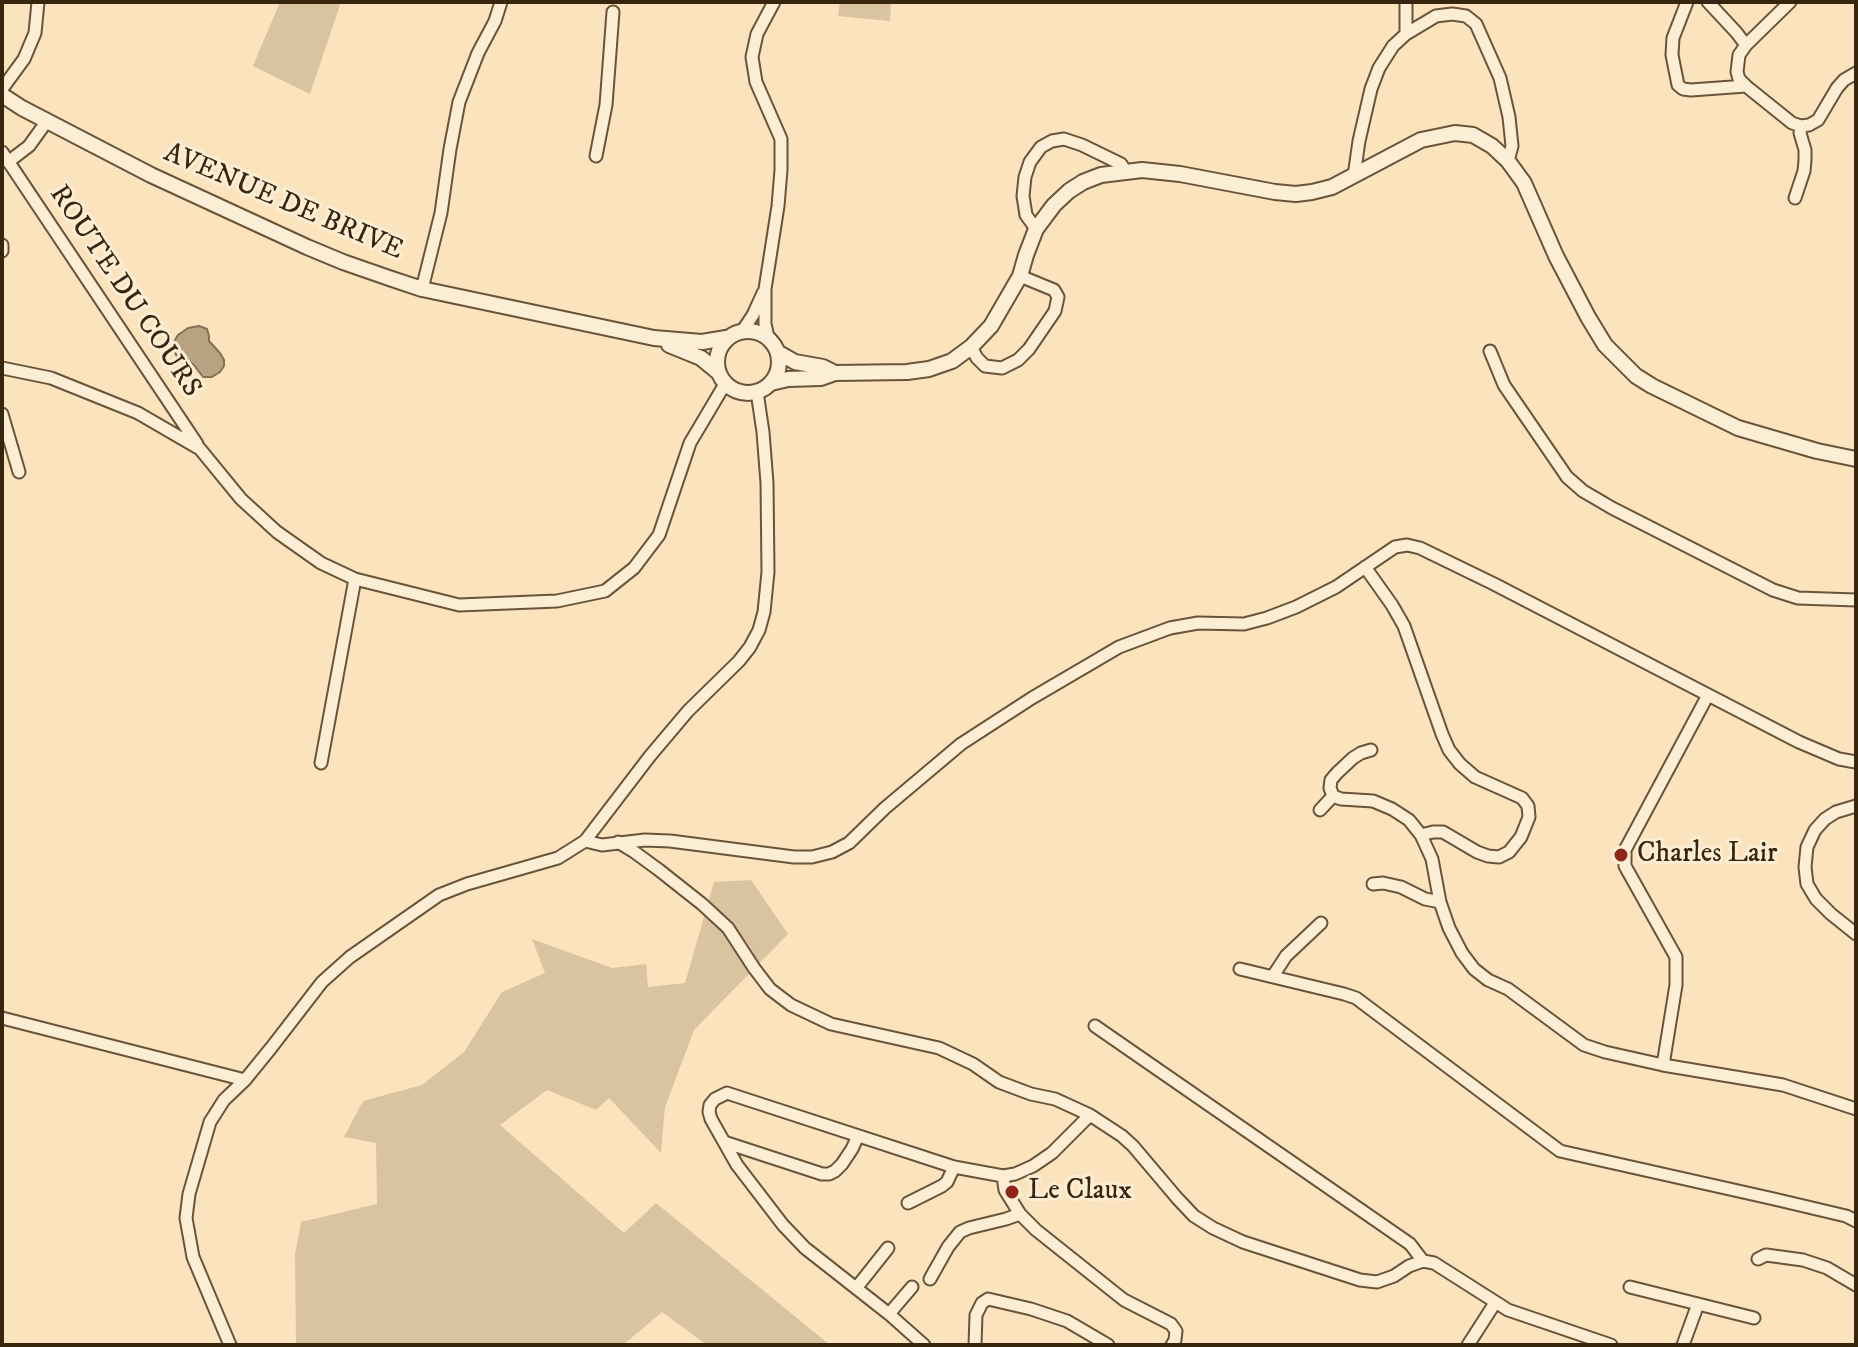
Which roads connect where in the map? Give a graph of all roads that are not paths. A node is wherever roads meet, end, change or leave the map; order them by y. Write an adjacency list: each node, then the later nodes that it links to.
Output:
1 (38, 2): 13 (street)
2 (501, 2): 24 (street)
3 (774, 2): 25 (street)
4 (1406, 2): 9 (street)
5 (1687, 2): 12 (street)
6 (1708, 2): 10 (street)
7 (1790, 2): 10 (street)
8 (613, 12): 16 (street)
9 (1406, 34): 18 (street); 20 (street)
10 (1746, 45): 12 (street)
11 (1856, 73): 15 (street)
12 (1746, 86): 15 (street)
13 (2, 92): 14 (street, AVENUE DE BRIVE)
14 (47, 121): 17 (street, ROUTE DU COURS); 24 (street, AVENUE DE BRIVE)
15 (1801, 126): 21 (street)
16 (596, 156)
17 (5, 157): 39 (street, ROUTE DU COURS)
18 (1508, 161): 20 (street); 40 (street)
19 (1126, 172): 20 (street); 22 (street); 22 (street)
20 (1354, 176)
21 (1795, 198)
22 (1036, 229): 23 (street)
23 (1020, 276): 30 (street); 30 (street)
24 (422, 289): 28 (street, AVENUE DE BRIVE)
25 (765, 289): 26 (street); 27 (street)
26 (743, 330): 27 (street); 29 (street)
27 (768, 337): 32 (street)
28 (654, 338): 29 (street); 35 (street)
29 (726, 338): 35 (street)
30 (971, 347): 34 (street)
31 (1490, 351): 44 (street)
32 (779, 353): 34 (street); 36 (street)
33 (2, 368): 39 (street, ROUTE DU COURS)
34 (835, 373): 36 (street)
35 (722, 378): 37 (street); 43 (street, ROUTE DU COURS)
36 (771, 383): 37 (street)
37 (757, 392): 53 (street)
38 (2, 414): 41 (street)
39 (200, 449): 43 (street, ROUTE DU COURS)
40 (1856, 459)
41 (19, 472)
42 (1365, 567): 45 (street); 52 (street); 54 (street)
43 (355, 579): 48 (street)
44 (1856, 600)
45 (1708, 695): 47 (street); 63 (street)
46 (1371, 750): 49 (street)
47 (1856, 762)
48 (321, 763)
49 (1333, 796): 51 (street); 52 (street)
50 (1856, 806): 58 (street)
51 (1320, 810)
52 (1421, 835): 56 (street)
53 (585, 841): 54 (street); 64 (street)
54 (618, 842): 66 (street)
55 (1373, 884): 56 (street)
56 (1440, 902): 63 (street)
57 (1321, 923): 60 (street)
58 (1856, 934)
59 (1240, 969): 60 (street)
60 (1273, 976): 73 (street)
61 (2, 1018): 64 (street)
62 (1095, 1026): 76 (street)
63 (1663, 1065): 65 (street)
64 (245, 1080): 86 (street)
65 (1856, 1109)
66 (1090, 1115): 70 (street); 76 (street)
67 (858, 1136): 68 (street); 68 (street); 69 (street)
68 (724, 1142): 79 (street)
69 (954, 1167): 70 (street); 71 (street)
70 (1003, 1176): 72 (street)
71 (908, 1203)
72 (1020, 1214): 77 (street); 90 (street)
73 (1856, 1221)
74 (888, 1248): 79 (street)
75 (1758, 1259): 78 (street)
76 (1423, 1261): 82 (street)
77 (930, 1279)
78 (1856, 1285)
79 (857, 1287): 84 (street)
80 (912, 1287): 84 (street)
81 (1630, 1287): 83 (street)
82 (1495, 1303): 91 (street); 92 (street)
83 (1698, 1304): 85 (street); 93 (street)
84 (889, 1314): 87 (street)
85 (1754, 1318)
86 (230, 1345)
87 (924, 1345)
88 (975, 1345): 89 (street)
89 (1108, 1345)
90 (1172, 1345)
91 (1468, 1345)
92 (1611, 1345)
93 (1683, 1345)

